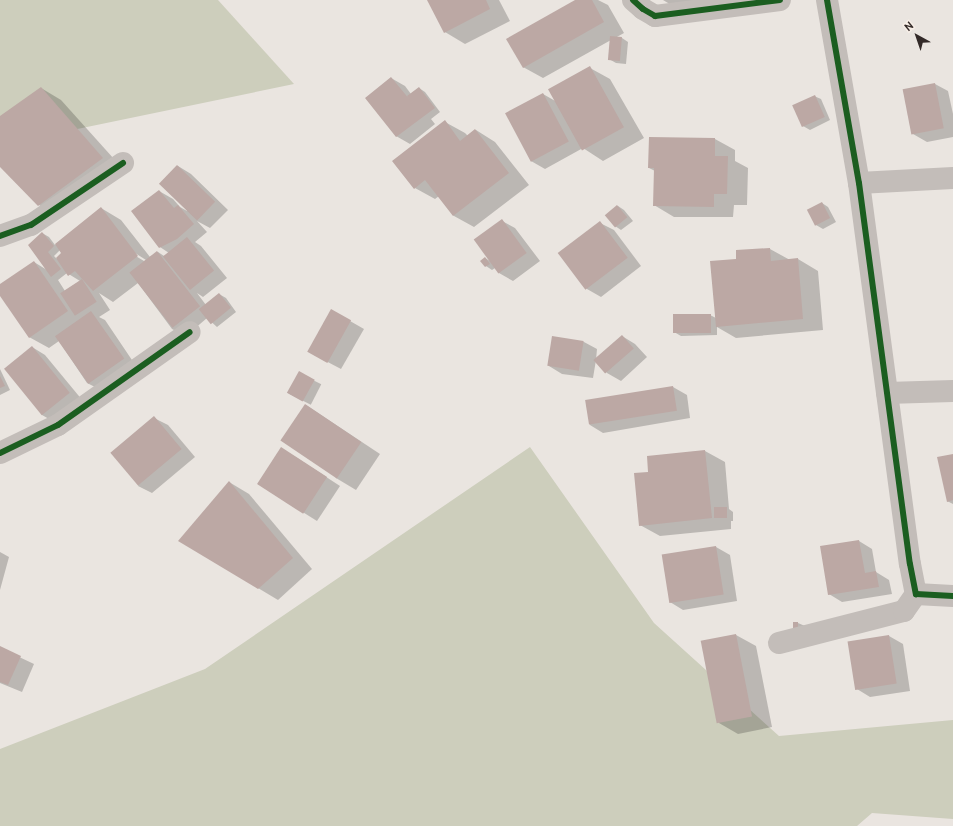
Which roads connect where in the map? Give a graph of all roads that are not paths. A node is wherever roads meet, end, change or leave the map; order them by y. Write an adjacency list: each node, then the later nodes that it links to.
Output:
1 (633, 0): 2 (street)
2 (780, 0)
3 (827, 0): 6 (street)
4 (122, 163): 7 (street)
5 (953, 178): 6 (street)
6 (859, 183): 10 (street)
7 (0, 236)
8 (190, 332): 11 (street)
9 (953, 391): 10 (street)
10 (887, 392): 12 (street)
11 (0, 453)
12 (916, 594): 13 (street); 14 (street)
13 (953, 596)
14 (779, 643)

